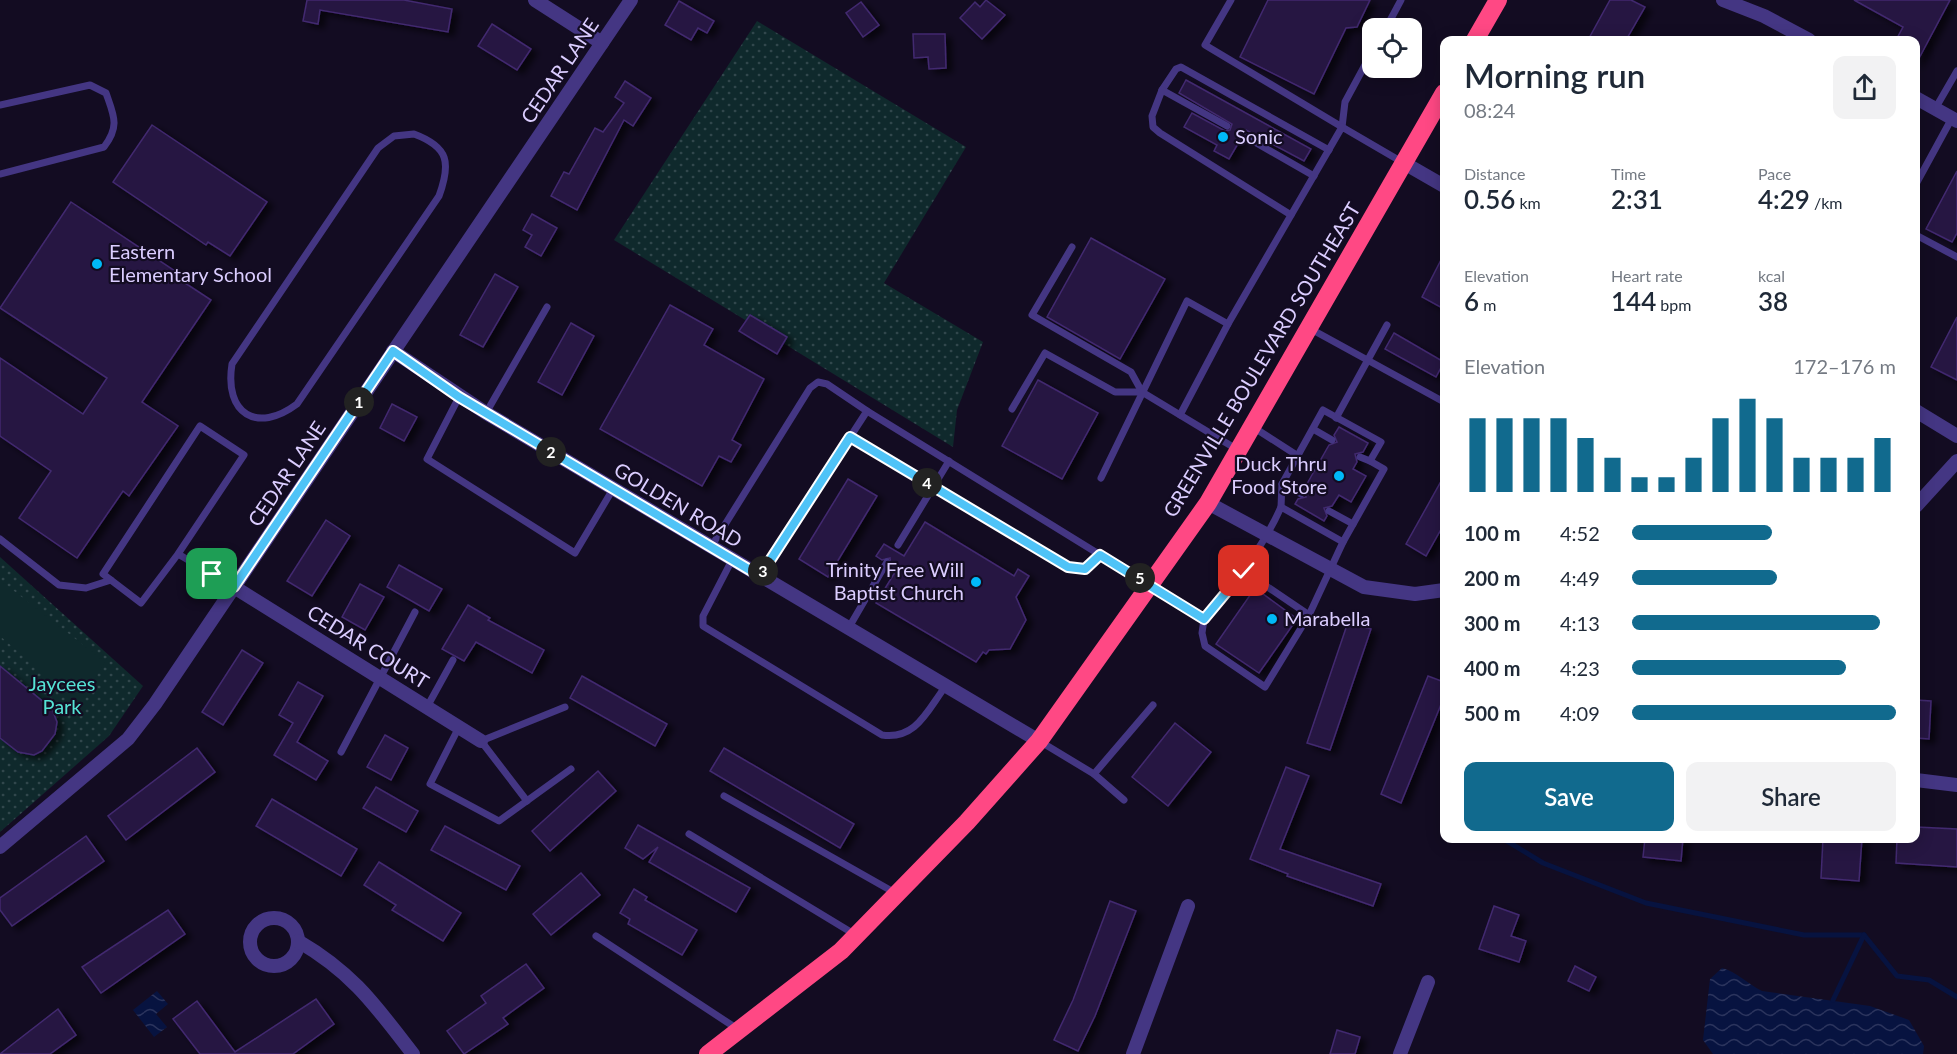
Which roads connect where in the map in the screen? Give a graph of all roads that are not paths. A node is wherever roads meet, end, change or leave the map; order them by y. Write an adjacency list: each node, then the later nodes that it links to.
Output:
1 (535, 0): 10 (street)
2 (631, 0): 10 (street, CEDAR LANE)
3 (1231, 0): 20 (lane)
4 (1401, 0): 7 (lane)
5 (1498, 0): 8 (highway)
6 (1731, 1): 9 (street)
7 (1391, 18)
8 (1477, 36)
9 (1802, 36)
10 (602, 43): 37 (street, CEDAR LANE)
11 (1362, 71): 20 (lane)
12 (1957, 71): 17 (lane)
13 (1162, 90): 19 (lane); 22 (lane); 28 (lane)
14 (1440, 100): 23 (highway, GREENVILLE BOULEVARD SOUTHEAST)
15 (1920, 100): 17 (street)
16 (0, 105): 24 (lane)
17 (1935, 109): 18 (street)
18 (1954, 120): 26 (lane)
19 (1227, 126)
20 (1342, 127): 22 (lane); 23 (lane)
21 (1246, 136): 25 (lane)
22 (1329, 150): 25 (lane)
23 (1404, 163): 27 (street); 36 (highway, GREENVILLE BOULEVARD SOUTHEAST)
24 (0, 174)
25 (1314, 176): 28 (lane)
26 (1920, 177)
27 (1440, 184)
28 (1291, 215): 33 (lane)
29 (1920, 237): 31 (lane)
30 (1072, 247): 39 (lane)
31 (1957, 257)
32 (547, 307): 44 (lane)
33 (1228, 324): 39 (lane); 46 (lane)
34 (1387, 325): 38 (lane)
35 (350, 326): 35 (lane)
36 (1309, 328): 38 (lane); 48 (highway, GREENVILLE BOULEVARD SOUTHEAST)
37 (393, 351): 40 (street, GOLDEN ROAD); 83 (street, CEDAR LANE)
38 (1367, 361): 41 (lane); 47 (lane)
39 (1142, 392): 42 (lane); 46 (lane); 59 (lane)
40 (459, 397): 44 (street, GOLDEN ROAD); 62 (lane)
41 (1440, 400)
42 (1012, 409)
43 (867, 411): 51 (lane); 56 (lane); 73 (lane)
44 (486, 413): 62 (street, GOLDEN ROAD)
45 (1920, 413): 50 (street)
46 (1180, 415): 53 (lane)
47 (1336, 418): 49 (lane); 57 (lane)
48 (1253, 427): 53 (highway, GREENVILLE BOULEVARD SOUTHEAST); 54 (lane)
49 (1313, 429): 52 (lane); 54 (lane)
50 (1957, 436)
51 (850, 437): 61 (lane); 80 (lane)
52 (1332, 440)
53 (1238, 450): 65 (highway, GREENVILLE BOULEVARD SOUTHEAST)
54 (1298, 456): 60 (lane)
55 (1360, 457): 57 (lane)
56 (949, 461): 61 (lane); 75 (lane)
57 (1370, 461): 68 (lane)
58 (1957, 461): 64 (street)
59 (1101, 478)
60 (1282, 484): 63 (lane); 66 (lane)
61 (934, 487): 72 (lane); 75 (lane)
62 (613, 489): 73 (street, GOLDEN ROAD)
63 (1301, 494)
64 (1920, 502)
65 (1208, 503): 69 (street); 82 (highway, GREENVILLE BOULEVARD SOUTHEAST)
66 (1281, 507): 69 (lane); 71 (lane)
67 (1329, 511): 68 (lane)
68 (1353, 524): 71 (lane)
69 (1269, 535): 78 (street); 79 (lane)
70 (0, 539): 81 (lane)
71 (1343, 542): 78 (lane)
72 (898, 545)
73 (711, 547): 76 (street, GOLDEN ROAD)
74 (178, 554): 81 (lane); 81 (lane); 83 (lane)
75 (1100, 555): 82 (lane)
76 (732, 560): 80 (street, GOLDEN ROAD); 91 (lane)
77 (887, 562): 88 (lane)
78 (1332, 569): 84 (street); 86 (lane)
79 (1244, 571): 86 (lane); 87 (lane)
80 (760, 576): 88 (street, GOLDEN ROAD)
81 (111, 580)
82 (1150, 584): 87 (lane); 97 (highway, GREENVILLE BOULEVARD SOUTHEAST)
83 (234, 587): 90 (street, CEDAR COURT); 107 (street, CEDAR LANE)
84 (1440, 591)
85 (415, 612): 90 (lane)
86 (1309, 615): 87 (lane)
87 (1204, 619)
88 (848, 629): 91 (street, GOLDEN ROAD)
89 (453, 660): 93 (lane)
90 (380, 678): 93 (street, CEDAR COURT); 98 (lane)
91 (945, 687): 97 (street, GOLDEN ROAD)
92 (1153, 705): 100 (lane)
93 (427, 707): 95 (street, CEDAR COURT)
94 (565, 707): 96 (lane)
95 (459, 726): 96 (street, CEDAR COURT); 105 (lane)
96 (481, 741): 105 (lane)
97 (1039, 741): 100 (lane); 108 (highway, GREENVILLE BOULEVARD SOUTHEAST)
98 (341, 752)
99 (571, 769): 105 (lane)
100 (1094, 774): 104 (lane)
101 (1920, 780): 102 (street)
102 (1957, 785)
103 (724, 796): 108 (lane)
104 (1124, 800)
105 (526, 801)
106 (689, 834): 111 (lane)
107 (0, 847)
108 (897, 894): 111 (highway, GREENVILLE BOULEVARD SOUTHEAST)
109 (1188, 906): 117 (street)
110 (596, 936): 114 (lane)
111 (856, 936): 114 (highway, GREENVILLE BOULEVARD SOUTHEAST)
112 (298, 941): 115 (street)
113 (1428, 982): 118 (street)
114 (739, 1030): 116 (highway, GREENVILLE BOULEVARD SOUTHEAST)
115 (413, 1054)
116 (708, 1054)
117 (1133, 1054)
118 (1400, 1054)

